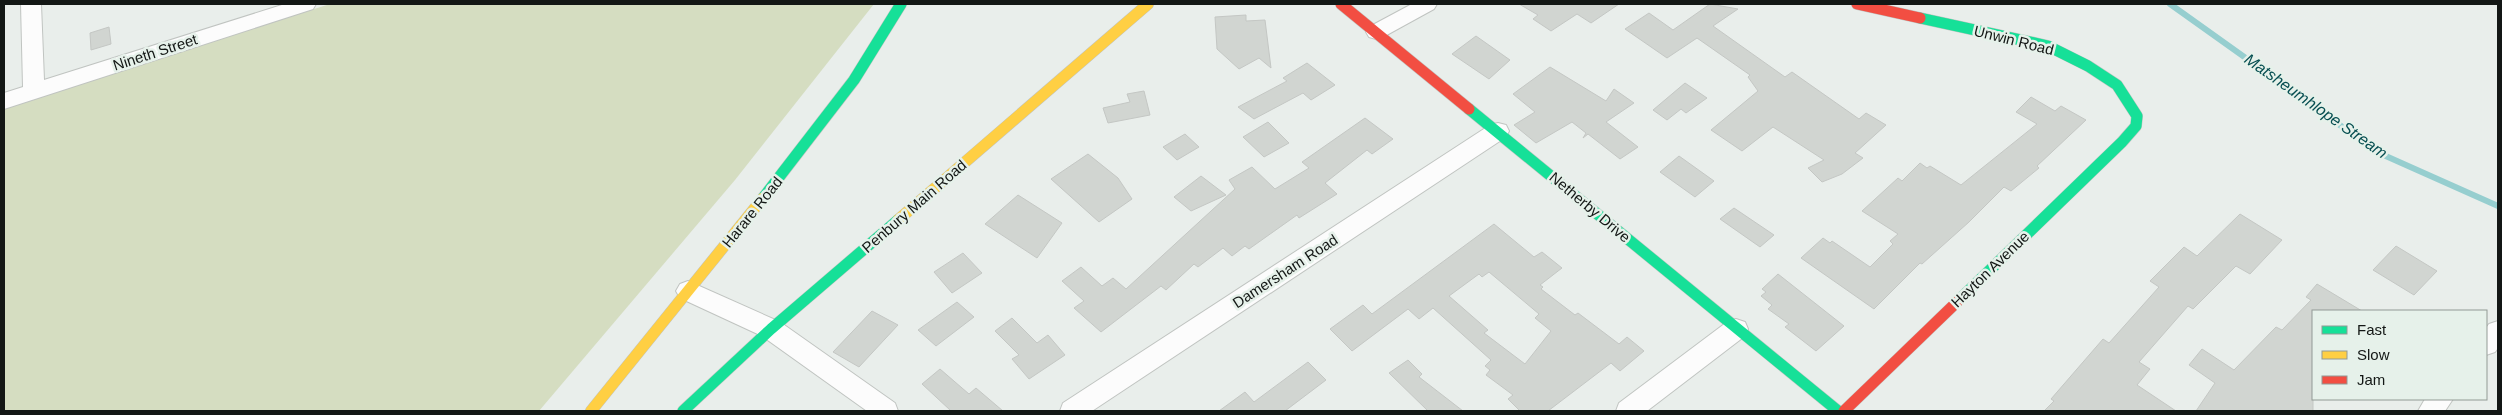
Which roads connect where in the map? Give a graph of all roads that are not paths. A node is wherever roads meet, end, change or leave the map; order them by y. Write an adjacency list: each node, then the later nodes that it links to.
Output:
1 (31, 4): 9 (street)
2 (306, 4): 9 (street, Nineth Street)
3 (901, 4): 13 (main road, Harare Road)
4 (1148, 4): 14 (main road, Penbury Main Road)
5 (1342, 4): 8 (main road, Netherby Drive)
6 (1427, 4): 8 (street)
7 (1857, 4): 11 (main road, Unwin Road)
8 (1376, 32): 12 (main road, Netherby Drive)
9 (34, 91): 10 (street, Nineth Street)
10 (4, 101)
11 (2136, 126): 25 (main road, Hayton Avenue)
12 (1498, 131): 15 (main road, Netherby Drive); 22 (street, Damersham Road)
13 (688, 291): 14 (street); 19 (main road, Harare Road)
14 (771, 329): 20 (main road, Penbury Main Road); 21 (street)
15 (1736, 329): 23 (street); 24 (main road, Netherby Drive)
16 (2498, 331): 17 (street)
17 (2487, 344)
18 (2439, 400): 26 (street)
19 (591, 411)
20 (683, 411)
21 (886, 411)
22 (1072, 411)
23 (1628, 411)
24 (1838, 411)
25 (1844, 411)
26 (2430, 411)

